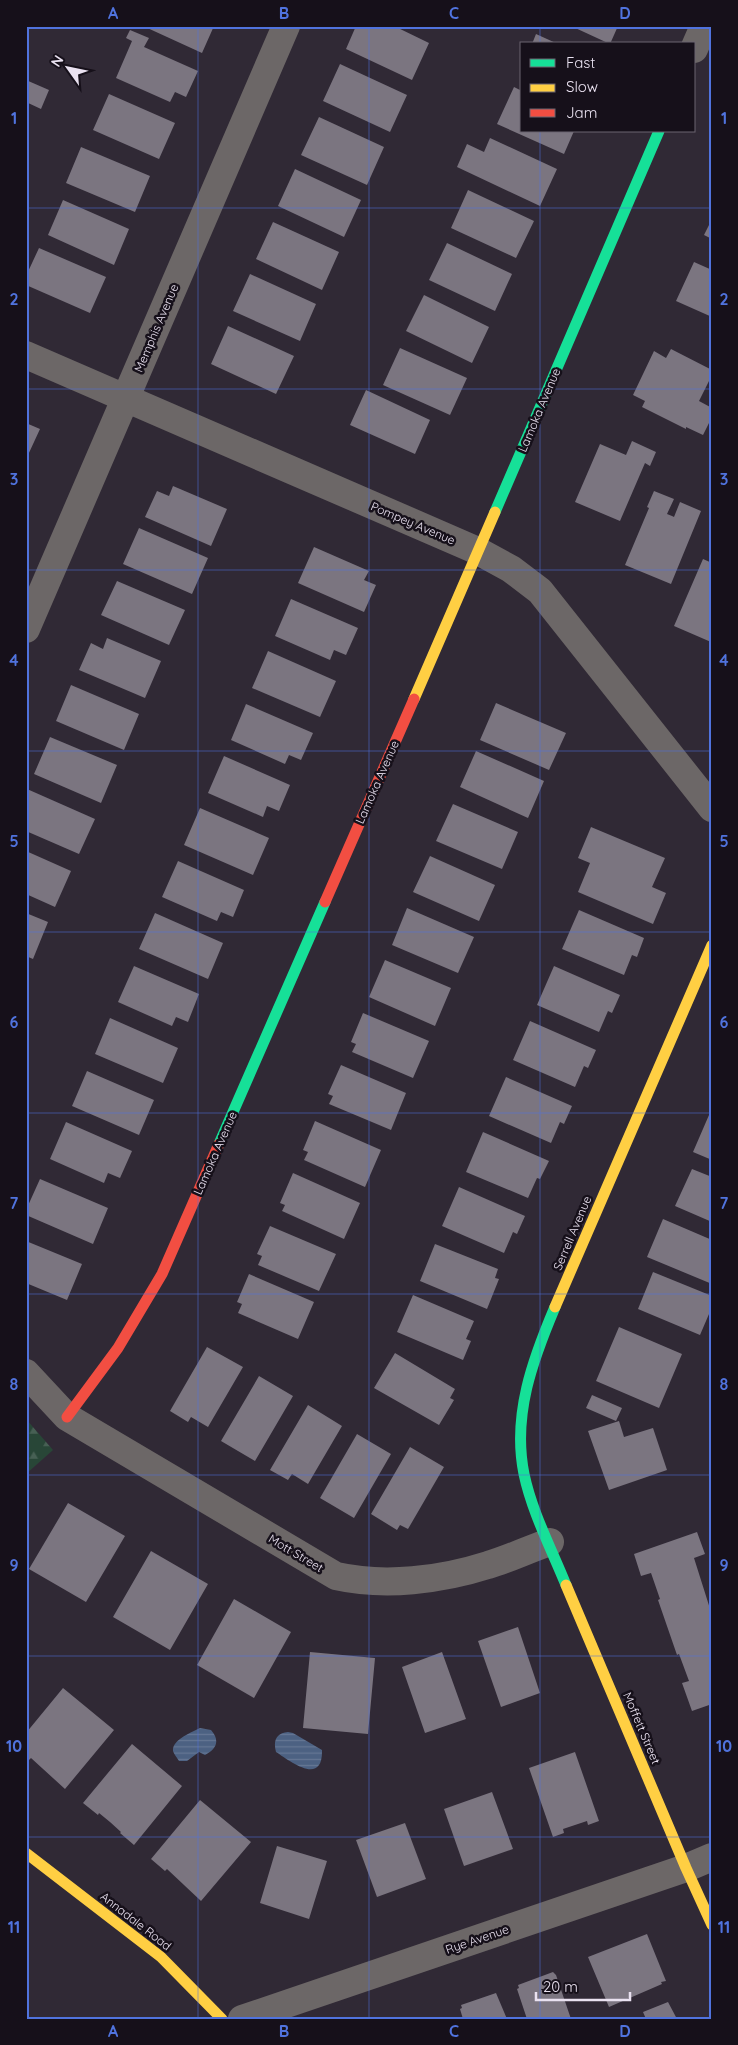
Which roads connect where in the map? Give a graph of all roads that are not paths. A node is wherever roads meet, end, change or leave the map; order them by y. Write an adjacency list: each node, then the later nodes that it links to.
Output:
1 (286, 26): 6 (street, Memphis Avenue)
2 (704, 26): 3 (street)
3 (696, 44)
4 (659, 132): 7 (street, Lamoka Avenue)
5 (26, 355): 6 (street, Pompey Avenue)
6 (125, 398): 7 (street, Pompey Avenue); 8 (street, Memphis Avenue)
7 (478, 551): 9 (street, Pompey Avenue); 12 (street, Lamoka Avenue)
8 (26, 629)
9 (712, 808)
10 (712, 945): 13 (street, Serrell Avenue)
11 (26, 1373): 12 (street)
12 (67, 1417): 13 (street, Mott Street)
13 (550, 1542): 17 (street, Moffett Street)
14 (712, 1841): 17 (street)
15 (26, 1853): 19 (street, Annadale Road)
16 (712, 1857): 17 (street, Rye Avenue)
17 (686, 1868): 18 (street, Moffett Street); 20 (street, Rye Avenue)
18 (712, 1924)
19 (222, 2019)
20 (242, 2019)

